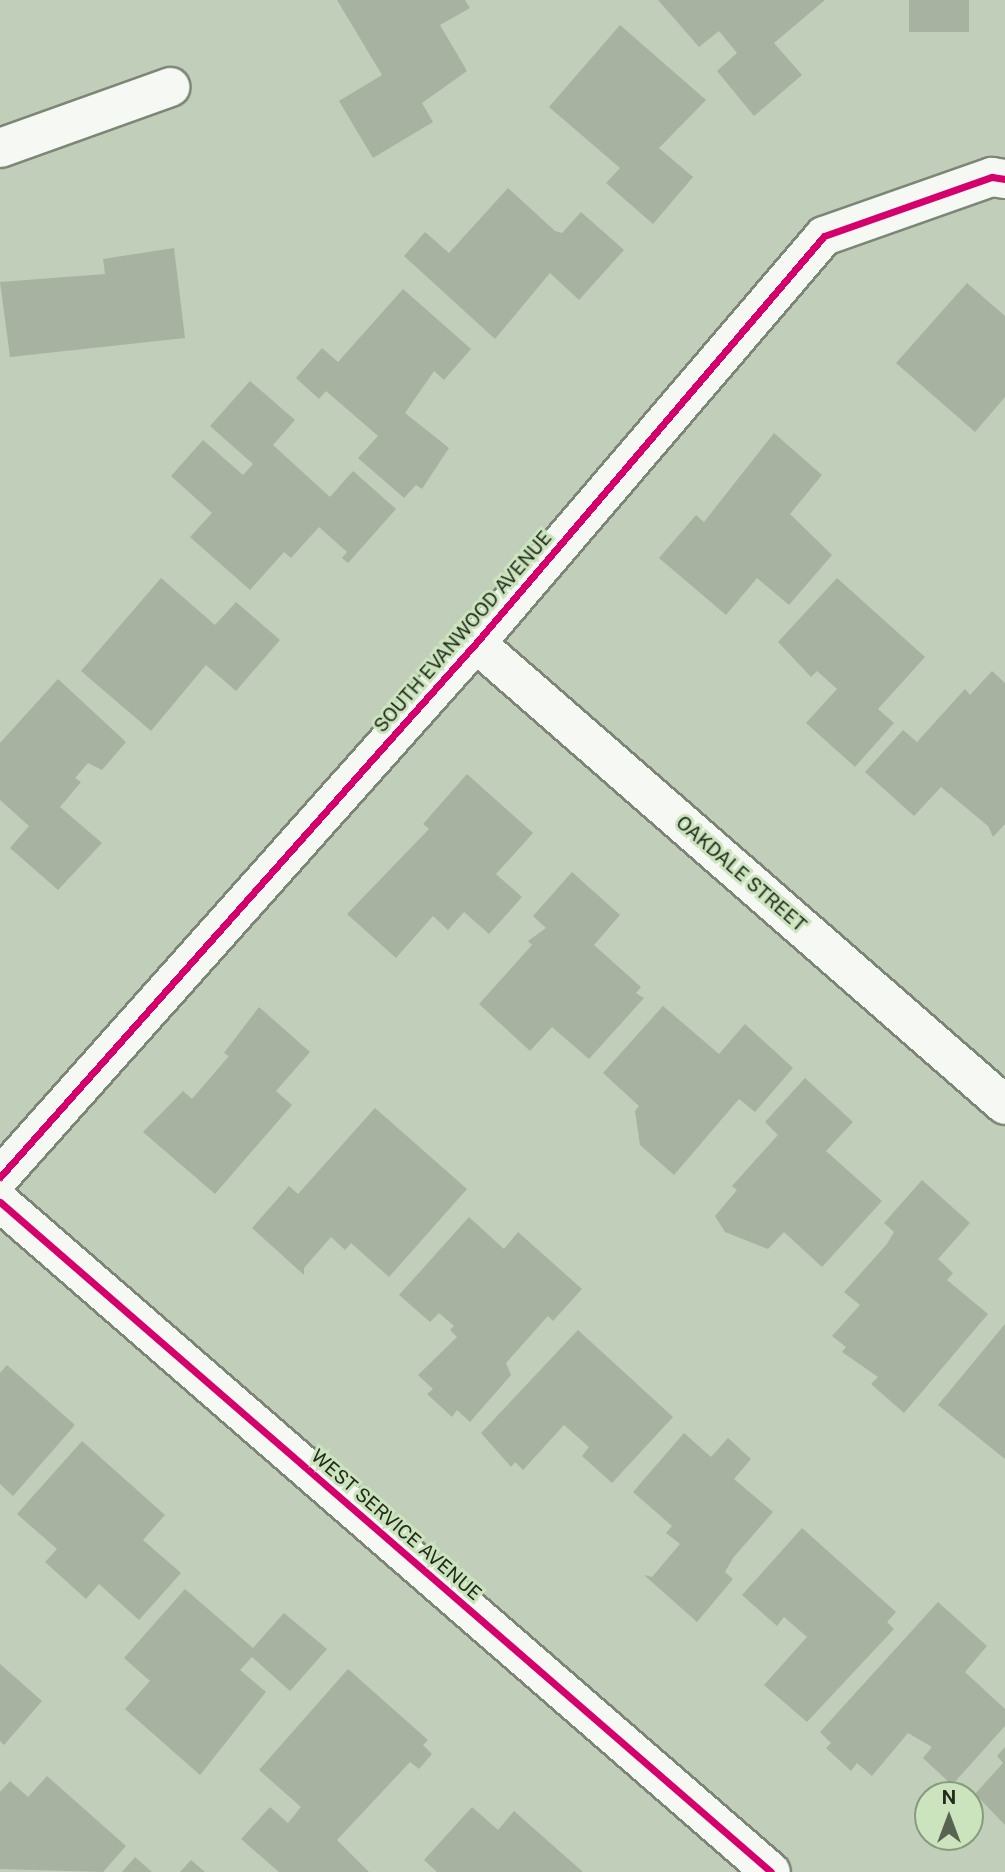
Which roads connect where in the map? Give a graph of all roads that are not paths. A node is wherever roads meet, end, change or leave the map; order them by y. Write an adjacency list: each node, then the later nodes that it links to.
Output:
1 (170, 87): 2 (street)
2 (0, 148)
3 (999, 178): 4 (street, SOUTH EVANWOOD AVENUE)
4 (476, 643): 5 (street, OAKDALE STREET); 6 (street, SOUTH EVANWOOD AVENUE)
5 (1005, 1105)
6 (0, 1177)
7 (0, 1202): 8 (street, WEST SERVICE AVENUE)
8 (771, 1872)

